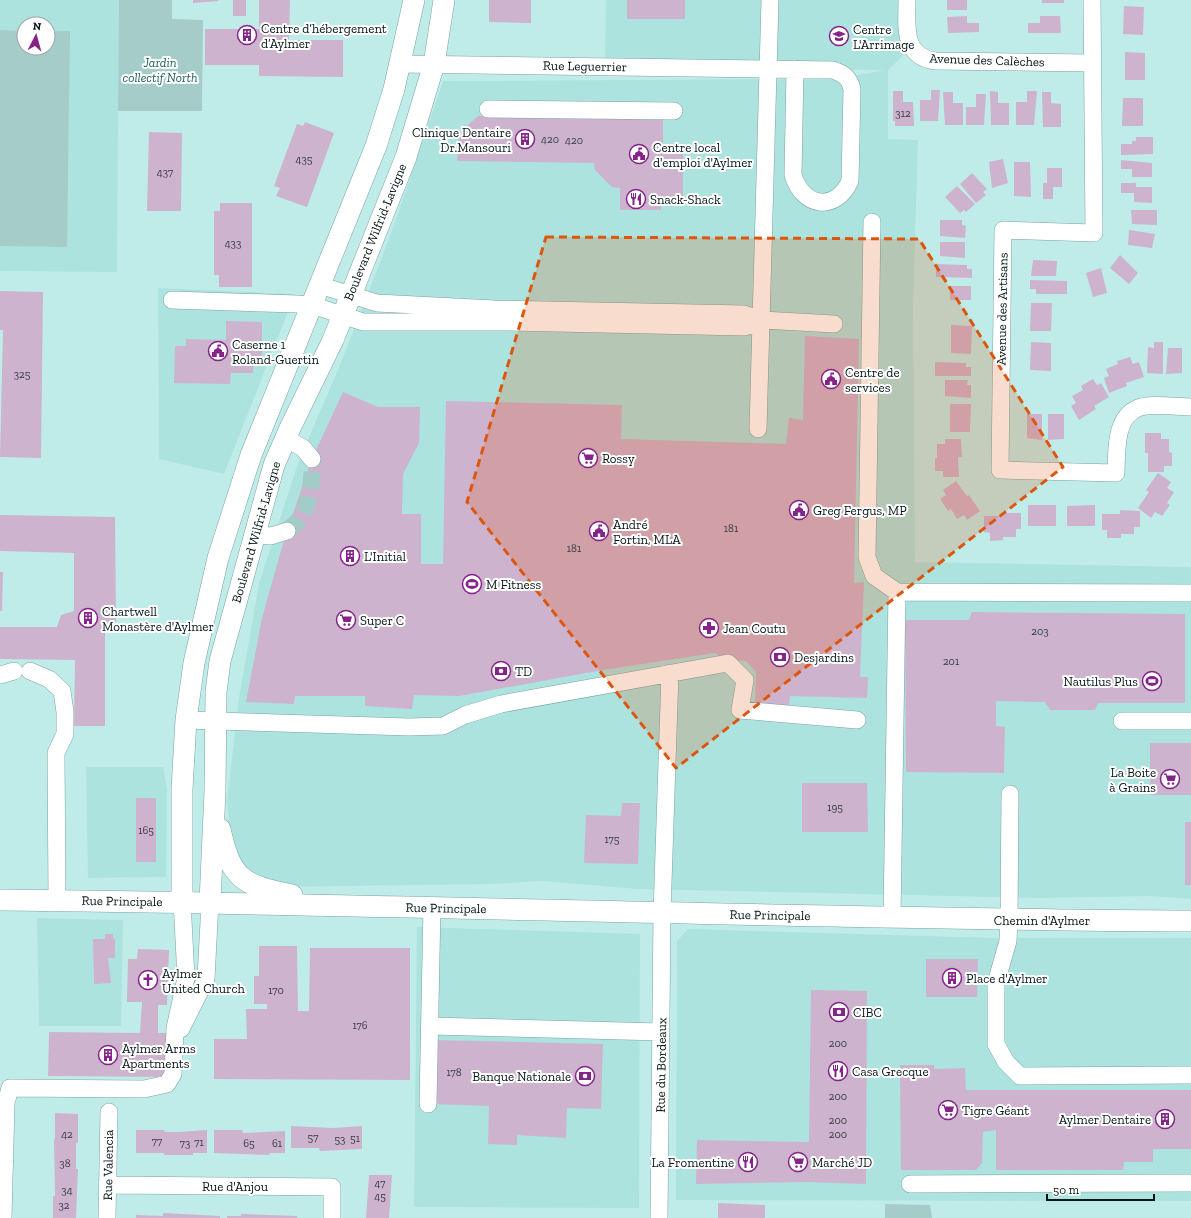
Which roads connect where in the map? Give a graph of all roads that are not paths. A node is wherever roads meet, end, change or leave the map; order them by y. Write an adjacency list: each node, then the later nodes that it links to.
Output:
1 (414, 0): 7 (main road, Boulevard Wilfrid-Lavigne)
2 (444, 0): 8 (main road, Boulevard Wilfrid-Lavigne)
3 (770, 0): 9 (street)
4 (907, 0): 6 (street, Avenue des Calèches)
5 (1092, 0): 6 (street, Avenue des Artisans)
6 (1092, 63): 21 (street, Avenue des Artisans)
7 (400, 64): 8 (street, Rue Leguerrier); 14 (main road, Boulevard Wilfrid-Lavigne)
8 (434, 64): 9 (street, Rue Leguerrier); 15 (main road, Boulevard Wilfrid-Lavigne)
9 (769, 69): 10 (street, Rue Leguerrier); 19 (street)
10 (795, 69): 10 (street, Rue Leguerrier)
11 (488, 109): 12 (street)
12 (674, 110)
13 (872, 222): 27 (street)
14 (320, 285): 15 (street); 17 (main road, Boulevard Wilfrid-Lavigne)
15 (350, 296): 18 (main road, Boulevard Wilfrid-Lavigne); 19 (street)
16 (172, 300): 17 (street)
17 (312, 305): 18 (street); 31 (main road, Boulevard Wilfrid-Lavigne)
18 (342, 317): 19 (street); 23 (main road, Boulevard Wilfrid-Lavigne)
19 (762, 320): 20 (street); 22 (street)
20 (834, 324)
21 (1191, 407)
22 (758, 429)
23 (285, 438): 24 (street); 26 (main road, Boulevard Wilfrid-Lavigne)
24 (312, 459)
25 (287, 531): 26 (street)
26 (254, 535): 33 (main road, Boulevard Wilfrid-Lavigne)
27 (897, 592): 28 (street); 45 (street)
28 (1191, 593)
29 (15, 672): 39 (street)
30 (670, 673): 32 (street); 33 (street); 44 (street, Rue du Bordeaux)
31 (186, 720): 33 (street); 40 (main road, Boulevard Wilfrid-Lavigne)
32 (857, 720)
33 (215, 721): 36 (main road, Boulevard Wilfrid-Lavigne)
34 (1122, 721): 35 (street)
35 (1191, 721)
36 (215, 791): 41 (main road, Boulevard Wilfrid-Lavigne); 42 (main road)
37 (1010, 794): 46 (street)
38 (0, 900): 39 (main road, Rue Principale)
39 (57, 900): 40 (main road, Rue Principale)
40 (182, 901): 41 (main road, Rue Principale); 50 (street)
41 (210, 902): 42 (main road, Rue Principale); 50 (street)
42 (345, 905): 43 (main road, Rue Principale)
43 (432, 907): 44 (main road, Rue Principale); 48 (street)
44 (662, 913): 45 (main road, Rue Principale); 49 (street, Rue du Bordeaux)
45 (892, 918): 46 (main road, Chemin d'Aylmer)
46 (1009, 920): 47 (main road, Chemin d'Aylmer); 51 (street)
47 (1191, 921)
48 (430, 1026): 49 (street); 52 (street)
49 (661, 1032): 60 (street, Rue du Bordeaux)
50 (174, 1039): 57 (street)
51 (1191, 1075)
52 (428, 1104)
53 (109, 1112): 56 (street, Rue Valencia)
54 (1191, 1183): 55 (street)
55 (910, 1184)
56 (108, 1185): 58 (street, Rue Valencia); 59 (street, Rue d'Anjou)
57 (3, 1218)
58 (107, 1218)
59 (332, 1218)
60 (659, 1218)

